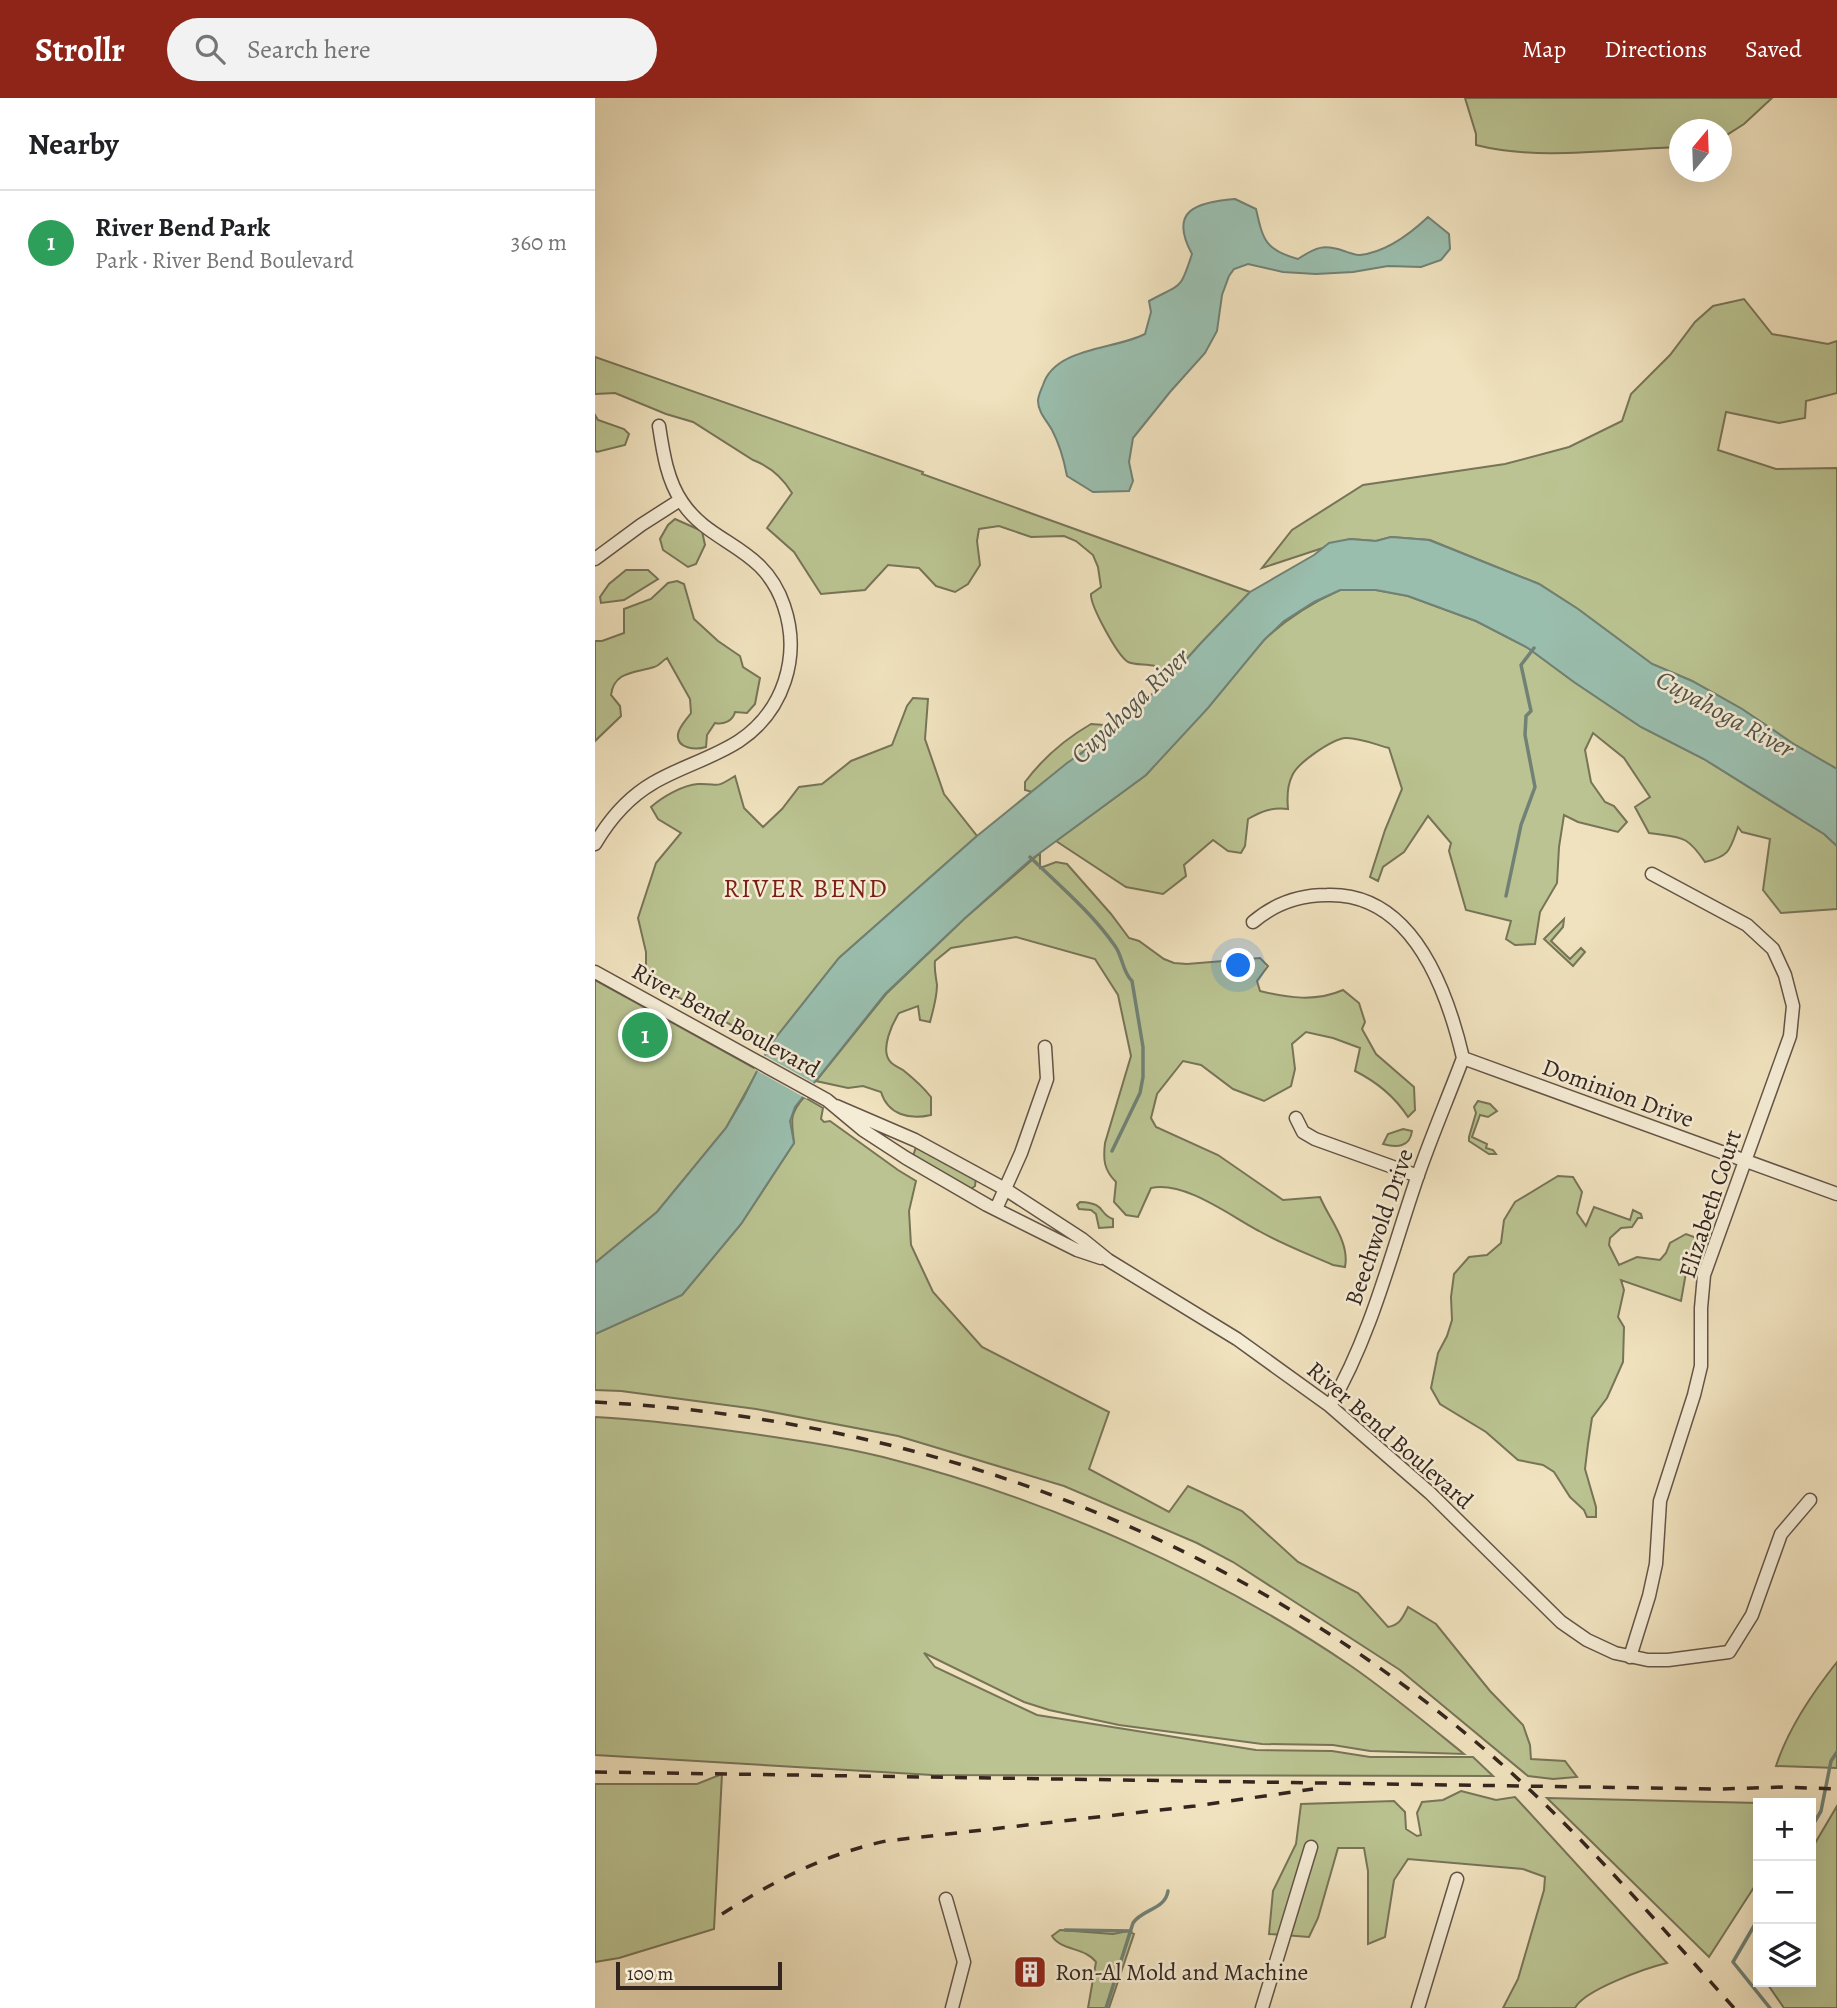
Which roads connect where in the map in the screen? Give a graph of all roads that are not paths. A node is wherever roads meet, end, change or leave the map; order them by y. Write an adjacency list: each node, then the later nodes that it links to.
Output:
1 (659, 426): 2 (street)
2 (680, 500): 3 (street); 4 (street)
3 (595, 559)
4 (595, 844)
5 (1652, 874): 12 (street, Elizabeth Court)
6 (1253, 922): 9 (street)
7 (595, 972): 10 (street, River Bend Boulevard)
8 (1045, 1047): 14 (street)
9 (1463, 1058): 12 (street, Dominion Drive); 13 (street, Beechwold Drive)
10 (832, 1103): 14 (street, River Bend Boulevard); 16 (street, River Bend Boulevard)
11 (1296, 1118): 13 (street)
12 (1745, 1162): 15 (street, Dominion Drive); 20 (street, Elizabeth Court)
13 (1418, 1176): 18 (street, Beechwold Drive)
14 (1005, 1189): 16 (street); 17 (street, River Bend Boulevard)
15 (1837, 1194)
16 (996, 1209): 17 (street, River Bend Boulevard)
17 (1108, 1260): 18 (street, River Bend Boulevard)
18 (1330, 1406): 20 (street, River Bend Boulevard)
19 (1810, 1500): 20 (street, River Bend Boulevard)
20 (1630, 1657)
21 (1311, 1847): 25 (street)
22 (1457, 1879): 26 (street)
23 (946, 1899): 24 (street)
24 (952, 2008)
25 (1262, 2008)
26 (1418, 2008)

